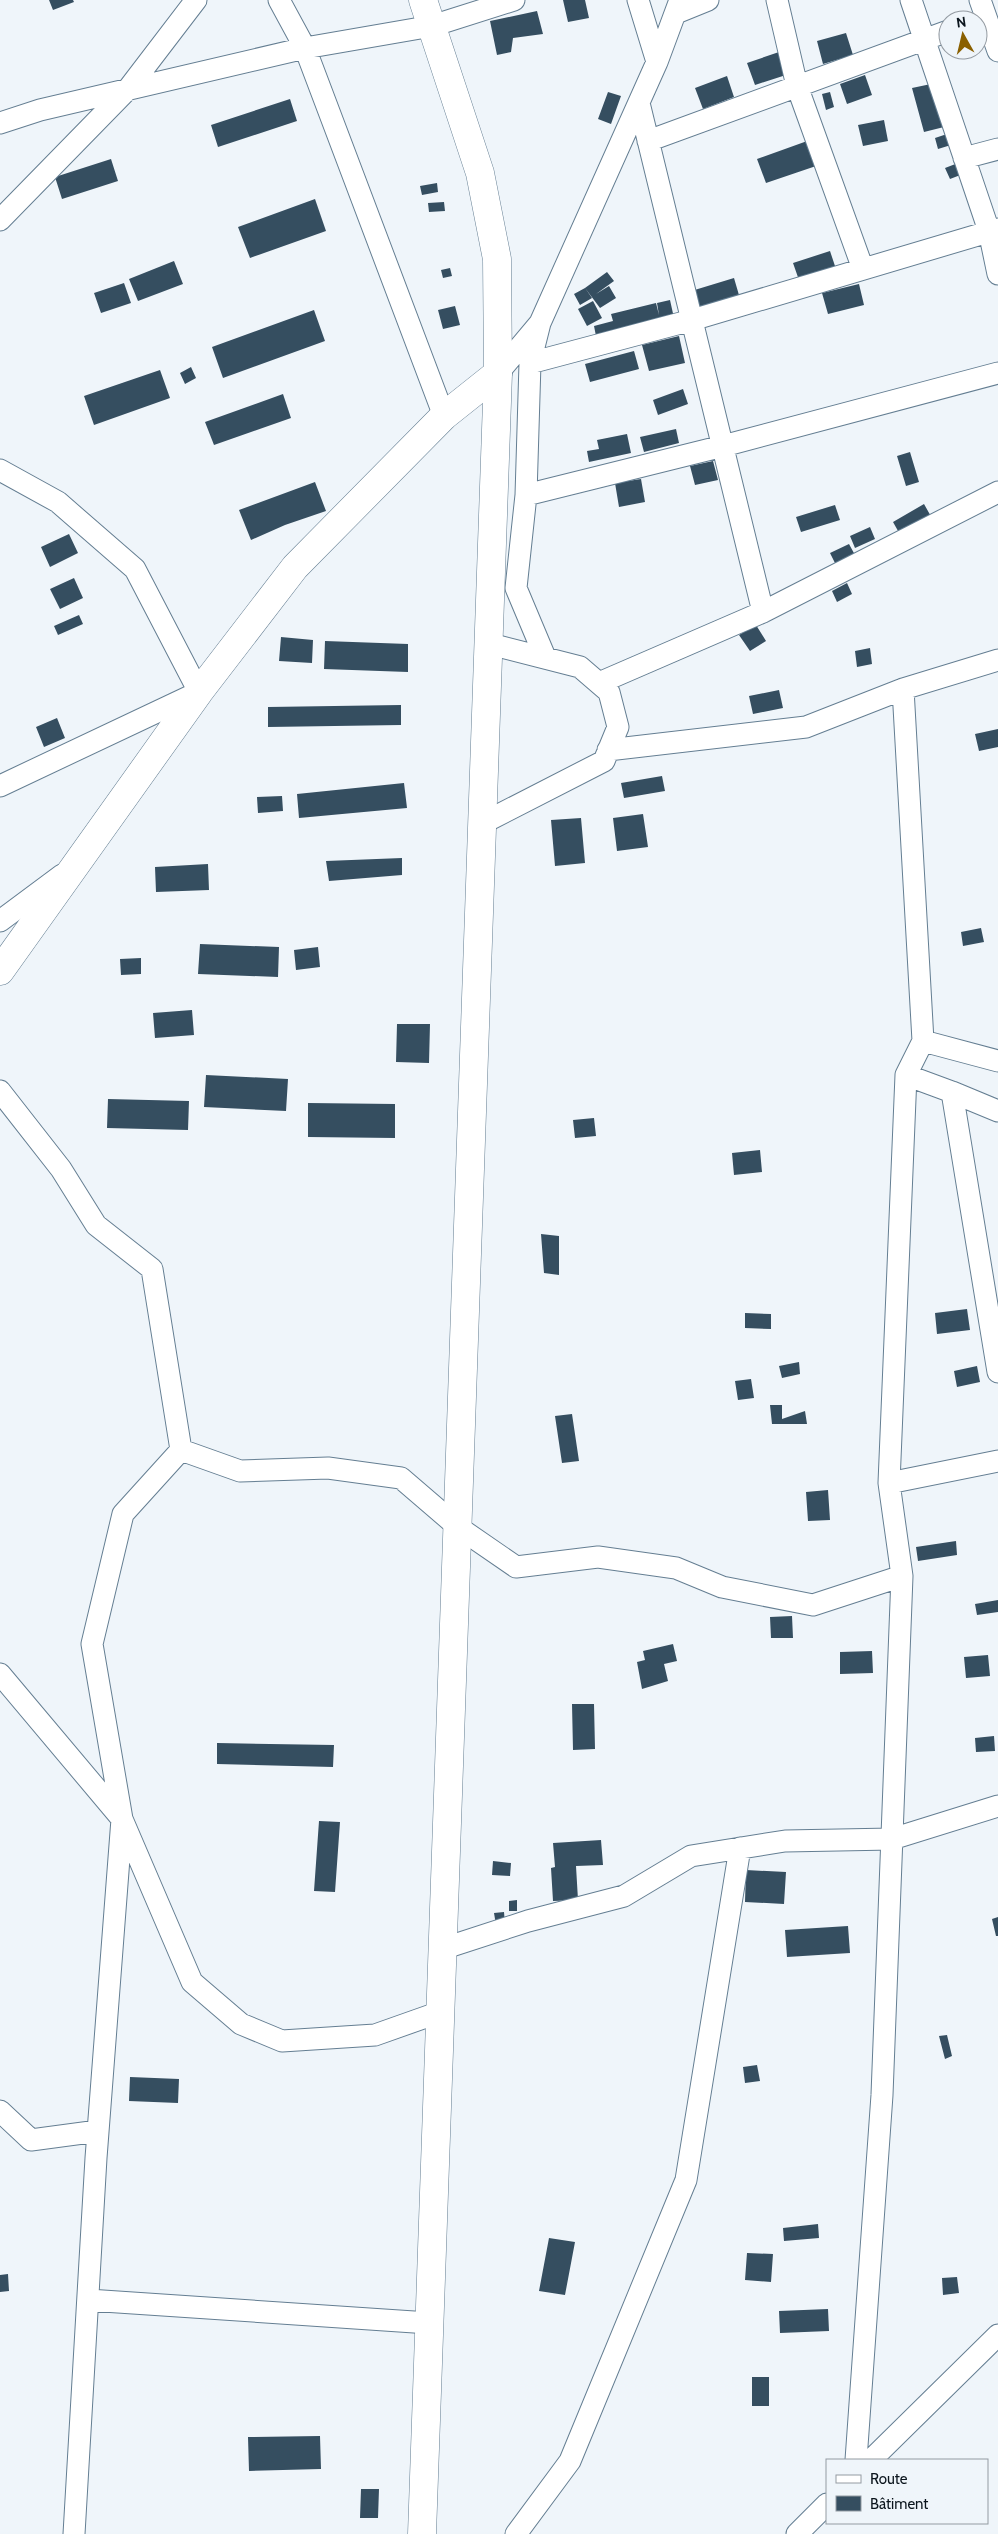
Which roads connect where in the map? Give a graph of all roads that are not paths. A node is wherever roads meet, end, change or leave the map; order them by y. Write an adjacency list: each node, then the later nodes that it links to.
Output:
1 (196, 0): 18 (street)
2 (280, 0): 14 (street)
3 (424, 0): 11 (main road)
4 (514, 0): 11 (street)
5 (638, 0): 16 (street)
6 (708, 0): 9 (street)
7 (777, 0): 17 (street)
8 (911, 0): 13 (street)
9 (678, 6): 16 (street)
10 (988, 18): 15 (street)
11 (432, 26): 14 (street); 31 (main road)
12 (938, 35): 13 (street)
13 (924, 40): 17 (street); 23 (street)
14 (305, 48): 18 (street); 33 (street)
15 (998, 51)
16 (657, 62): 19 (street)
17 (797, 86): 21 (street); 26 (street)
18 (128, 89): 20 (street); 24 (street)
19 (639, 103): 21 (street); 29 (street)
20 (0, 123)
21 (648, 141): 28 (street)
22 (998, 149): 23 (street)
23 (964, 158): 25 (street)
24 (0, 220)
25 (993, 230): 26 (street); 27 (street)
26 (863, 269): 28 (street)
27 (998, 274)
28 (692, 320): 30 (street); 34 (street)
29 (540, 323): 30 (street); 31 (street)
30 (530, 363): 37 (street)
31 (498, 373): 33 (main road); 39 (main road)
32 (998, 373): 34 (street)
33 (444, 416): 44 (main road)
34 (722, 446): 37 (street); 38 (street)
35 (0, 470): 44 (street)
36 (998, 492): 38 (street)
37 (526, 494): 40 (street)
38 (763, 612): 42 (street)
39 (490, 644): 40 (street); 47 (main road)
40 (545, 657): 42 (street)
41 (998, 660): 43 (street)
42 (598, 683): 45 (street)
43 (903, 689): 45 (street); 51 (street)
44 (199, 692): 46 (street); 48 (main road)
45 (608, 750): 47 (street)
46 (0, 786)
47 (483, 823): 61 (main road)
48 (78, 863): 49 (street); 50 (main road)
49 (0, 922)
50 (0, 971)
51 (923, 1041): 52 (street); 53 (street)
52 (998, 1061)
53 (906, 1076): 55 (street); 60 (street)
54 (0, 1091): 58 (street)
55 (952, 1092): 56 (street); 57 (street)
56 (998, 1111)
57 (998, 1372)
58 (181, 1450): 61 (street); 65 (street)
59 (998, 1461): 60 (street)
60 (889, 1483): 62 (street)
61 (458, 1527): 62 (street); 68 (main road)
62 (902, 1576): 66 (street)
63 (0, 1674): 65 (street)
64 (998, 1806): 66 (street)
65 (122, 1819): 69 (street); 71 (street)
66 (892, 1839): 67 (street); 75 (street)
67 (740, 1848): 68 (street); 80 (street)
68 (442, 1949): 69 (main road)
69 (440, 2012): 73 (main road)
70 (0, 2111): 71 (street)
71 (98, 2131): 72 (street)
72 (88, 2300): 73 (street); 78 (street)
73 (429, 2323): 79 (main road)
74 (998, 2335): 76 (street)
75 (856, 2459)
76 (872, 2459)
77 (826, 2505): 81 (street)
78 (74, 2534)
79 (422, 2534)
80 (516, 2534)
81 (797, 2534)

